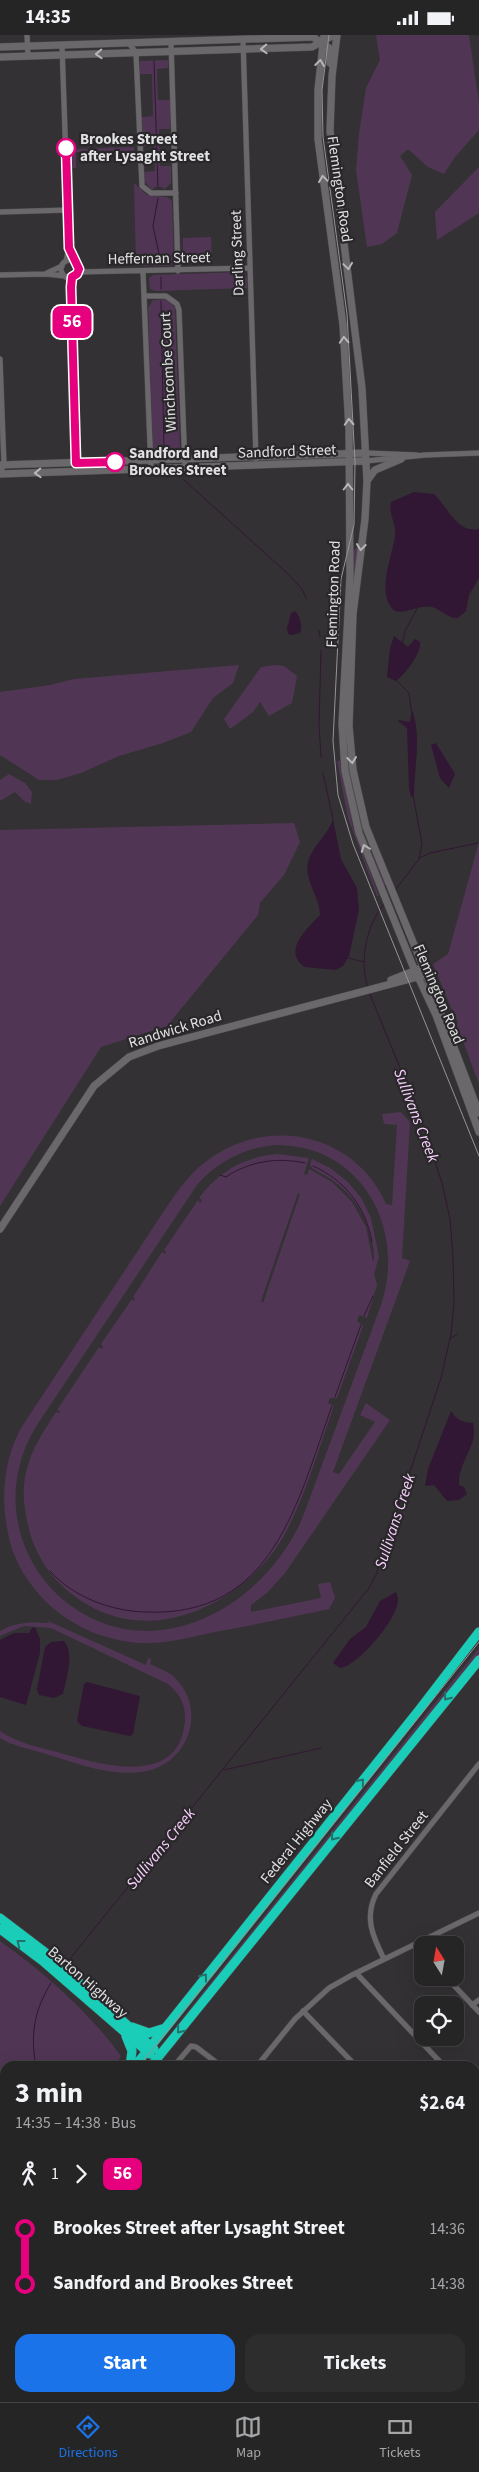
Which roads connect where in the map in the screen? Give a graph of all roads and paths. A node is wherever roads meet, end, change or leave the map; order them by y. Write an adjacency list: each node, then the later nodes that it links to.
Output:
1 (27, 35): 10 (street)
2 (336, 35): 5 (main road); 19 (main road, Flemington Road)
3 (207, 38): 4 (main road); 6 (main road); 13 (street)
4 (243, 39): 5 (main road); 12 (street, Darling Street)
5 (324, 39): 12 (main road, one-way to 12); 19 (main road); 40 (main road, Flemington Road, one-way to 5)
6 (171, 42): 8 (main road); 14 (street)
7 (129, 43): 8 (main road); 9 (main road); 15 (street)
8 (142, 43): 15 (street)
9 (62, 45): 10 (main road); 16 (street)
10 (28, 46): 11 (main road); 17 (street)
11 (0, 47)
12 (244, 49): 13 (main road); 27 (street, Darling Street)
13 (208, 50): 14 (main road)
14 (172, 51): 15 (main road); 20 (street)
15 (136, 53): 16 (main road, one-way to 16); 20 (street)
16 (62, 55): 17 (main road); 21 (street)
17 (28, 56): 18 (main road)
18 (0, 57)
19 (330, 131): 39 (main road, Flemington Road, one-way to 39)
20 (176, 193): 28 (street)
21 (68, 210): 22 (street); 23 (street)
22 (0, 212)
23 (69, 248): 24 (street); 25 (street)
24 (66, 261): 25 (street); 26 (street)
25 (76, 262): 29 (street); 30 (street, Heffernan Street)
26 (62, 266): 32 (street); 34 (street)
27 (250, 268): 28 (street, Heffernan Street); 44 (street, Darling Street)
28 (178, 271): 31 (street, Heffernan Street)
29 (78, 272): 30 (street, Heffernan Street); 34 (street)
30 (98, 272): 31 (street, Heffernan Street)
31 (143, 272): 35 (street)
32 (46, 273): 33 (street); 34 (street)
33 (0, 275)
34 (68, 277): 45 (street)
35 (144, 296): 42 (street, Winchcombe Court); 43 (street, Winchcombe Court)
36 (0, 359): 46 (street)
37 (479, 453): 38 (street)
38 (425, 455): 39 (street); 41 (street)
39 (366, 457): 40 (main road, Sandford Street); 41 (street); 51 (main road, Flemington Road)
40 (349, 459): 44 (main road, Sandford Street); 53 (main road, Flemington Road, one-way to 40)
41 (401, 459): 51 (main road)
42 (185, 460): 43 (main road, Sandford Street); 44 (main road, Sandford Street); 47 (street, Winchcombe Court)
43 (150, 461): 45 (main road, Sandford Street); 48 (street, Winchcombe Court)
44 (256, 462): 47 (main road, Sandford Street)
45 (76, 463): 46 (main road, Sandford Street); 49 (street)
46 (2, 465): 50 (street)
47 (185, 468): 48 (main road, Sandford Street)
48 (151, 469): 49 (main road, Sandford Street)
49 (77, 472): 50 (main road, Sandford Street, one-way to 50)
50 (0, 473)
51 (367, 481): 52 (main road, Flemington Road, one-way to 52)
52 (425, 971): 53 (main road, Randwick Road); 54 (main road, Flemington Road)
53 (416, 974): 54 (main road, Flemington Road); 57 (main road, Randwick Road)
54 (466, 1089): 55 (main road, Flemington Road); 56 (main road, Flemington Road)
55 (479, 1113)
56 (479, 1132)
57 (0, 1229)
58 (479, 1632): 73 (highway, Federal Highway, one-way to 58)
59 (479, 1660): 76 (highway, Federal Highway, one-way to 76)
60 (479, 1764): 66 (street, Banfield Street)
61 (479, 1913): 64 (street)
62 (0, 1918): 74 (highway, Barton Highway)
63 (0, 1929): 74 (highway, Barton Highway, one-way to 63)
64 (432, 1936)
65 (414, 1945): 66 (street)
66 (384, 1959): 67 (street)
67 (356, 1973): 71 (street); 83 (street)
68 (454, 1986): 70 (street)
69 (479, 2000): 70 (street)
70 (472, 2005): 72 (street)
71 (302, 2011): 81 (street); 82 (street)
72 (479, 2012)
73 (165, 2027): 74 (highway); 75 (highway, Federal Highway)
74 (126, 2028): 75 (highway, Barton Highway); 77 (highway)
75 (149, 2048): 76 (highway, Barton Highway); 78 (highway, Federal Highway)
76 (156, 2060)
77 (131, 2061)
78 (138, 2061)
79 (178, 2061): 80 (street)
80 (214, 2061)
81 (261, 2061)
82 (351, 2061)
83 (439, 2061)

